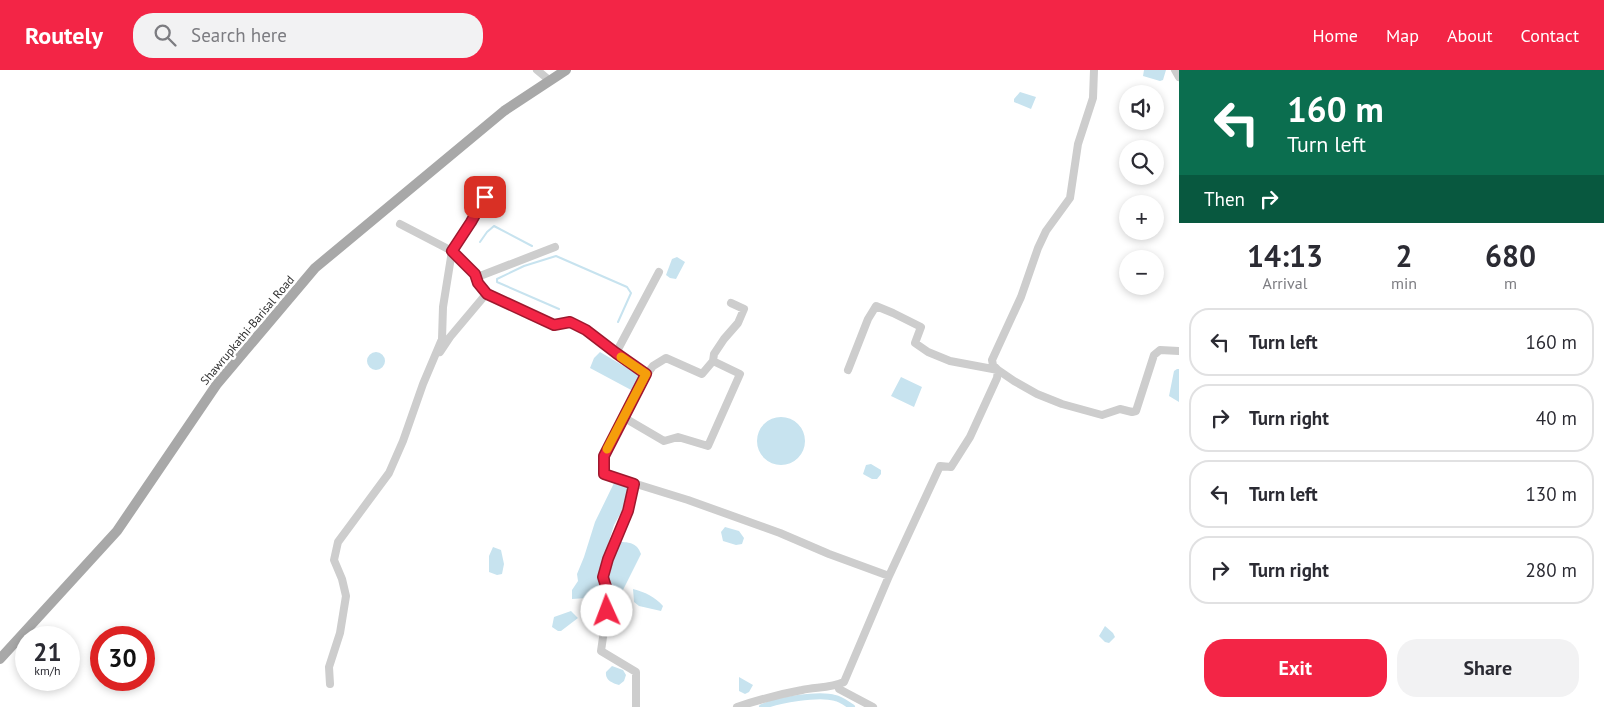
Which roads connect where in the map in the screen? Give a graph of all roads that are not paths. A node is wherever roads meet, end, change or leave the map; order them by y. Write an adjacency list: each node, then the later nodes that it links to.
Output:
1 (537, 70): 6 (street)
2 (566, 70): 6 (main road, Shawrupkathi-Barisal Road)
3 (1094, 70): 20 (street)
4 (1176, 70): 5 (street)
5 (1179, 77)
6 (549, 80): 25 (main road, Shawrupkathi-Barisal Road)
7 (485, 197): 10 (street)
8 (400, 224): 10 (street)
9 (555, 246): 12 (street)
10 (452, 251): 13 (street); 18 (street)
11 (658, 272): 16 (street)
12 (480, 276)
13 (487, 294): 16 (street); 18 (street)
14 (732, 303): 17 (street)
15 (1179, 351): 20 (street)
16 (616, 353): 21 (street)
17 (712, 361): 21 (street); 22 (street)
18 (432, 364): 26 (street)
19 (848, 370): 20 (street)
20 (998, 370): 24 (street)
21 (646, 374): 22 (street)
22 (623, 417): 23 (street)
23 (634, 484): 24 (street); 28 (street)
24 (889, 576): 27 (street)
25 (0, 659)
26 (330, 684)
27 (838, 685): 29 (street); 30 (street)
28 (636, 707)
29 (737, 707)
30 (873, 707)

